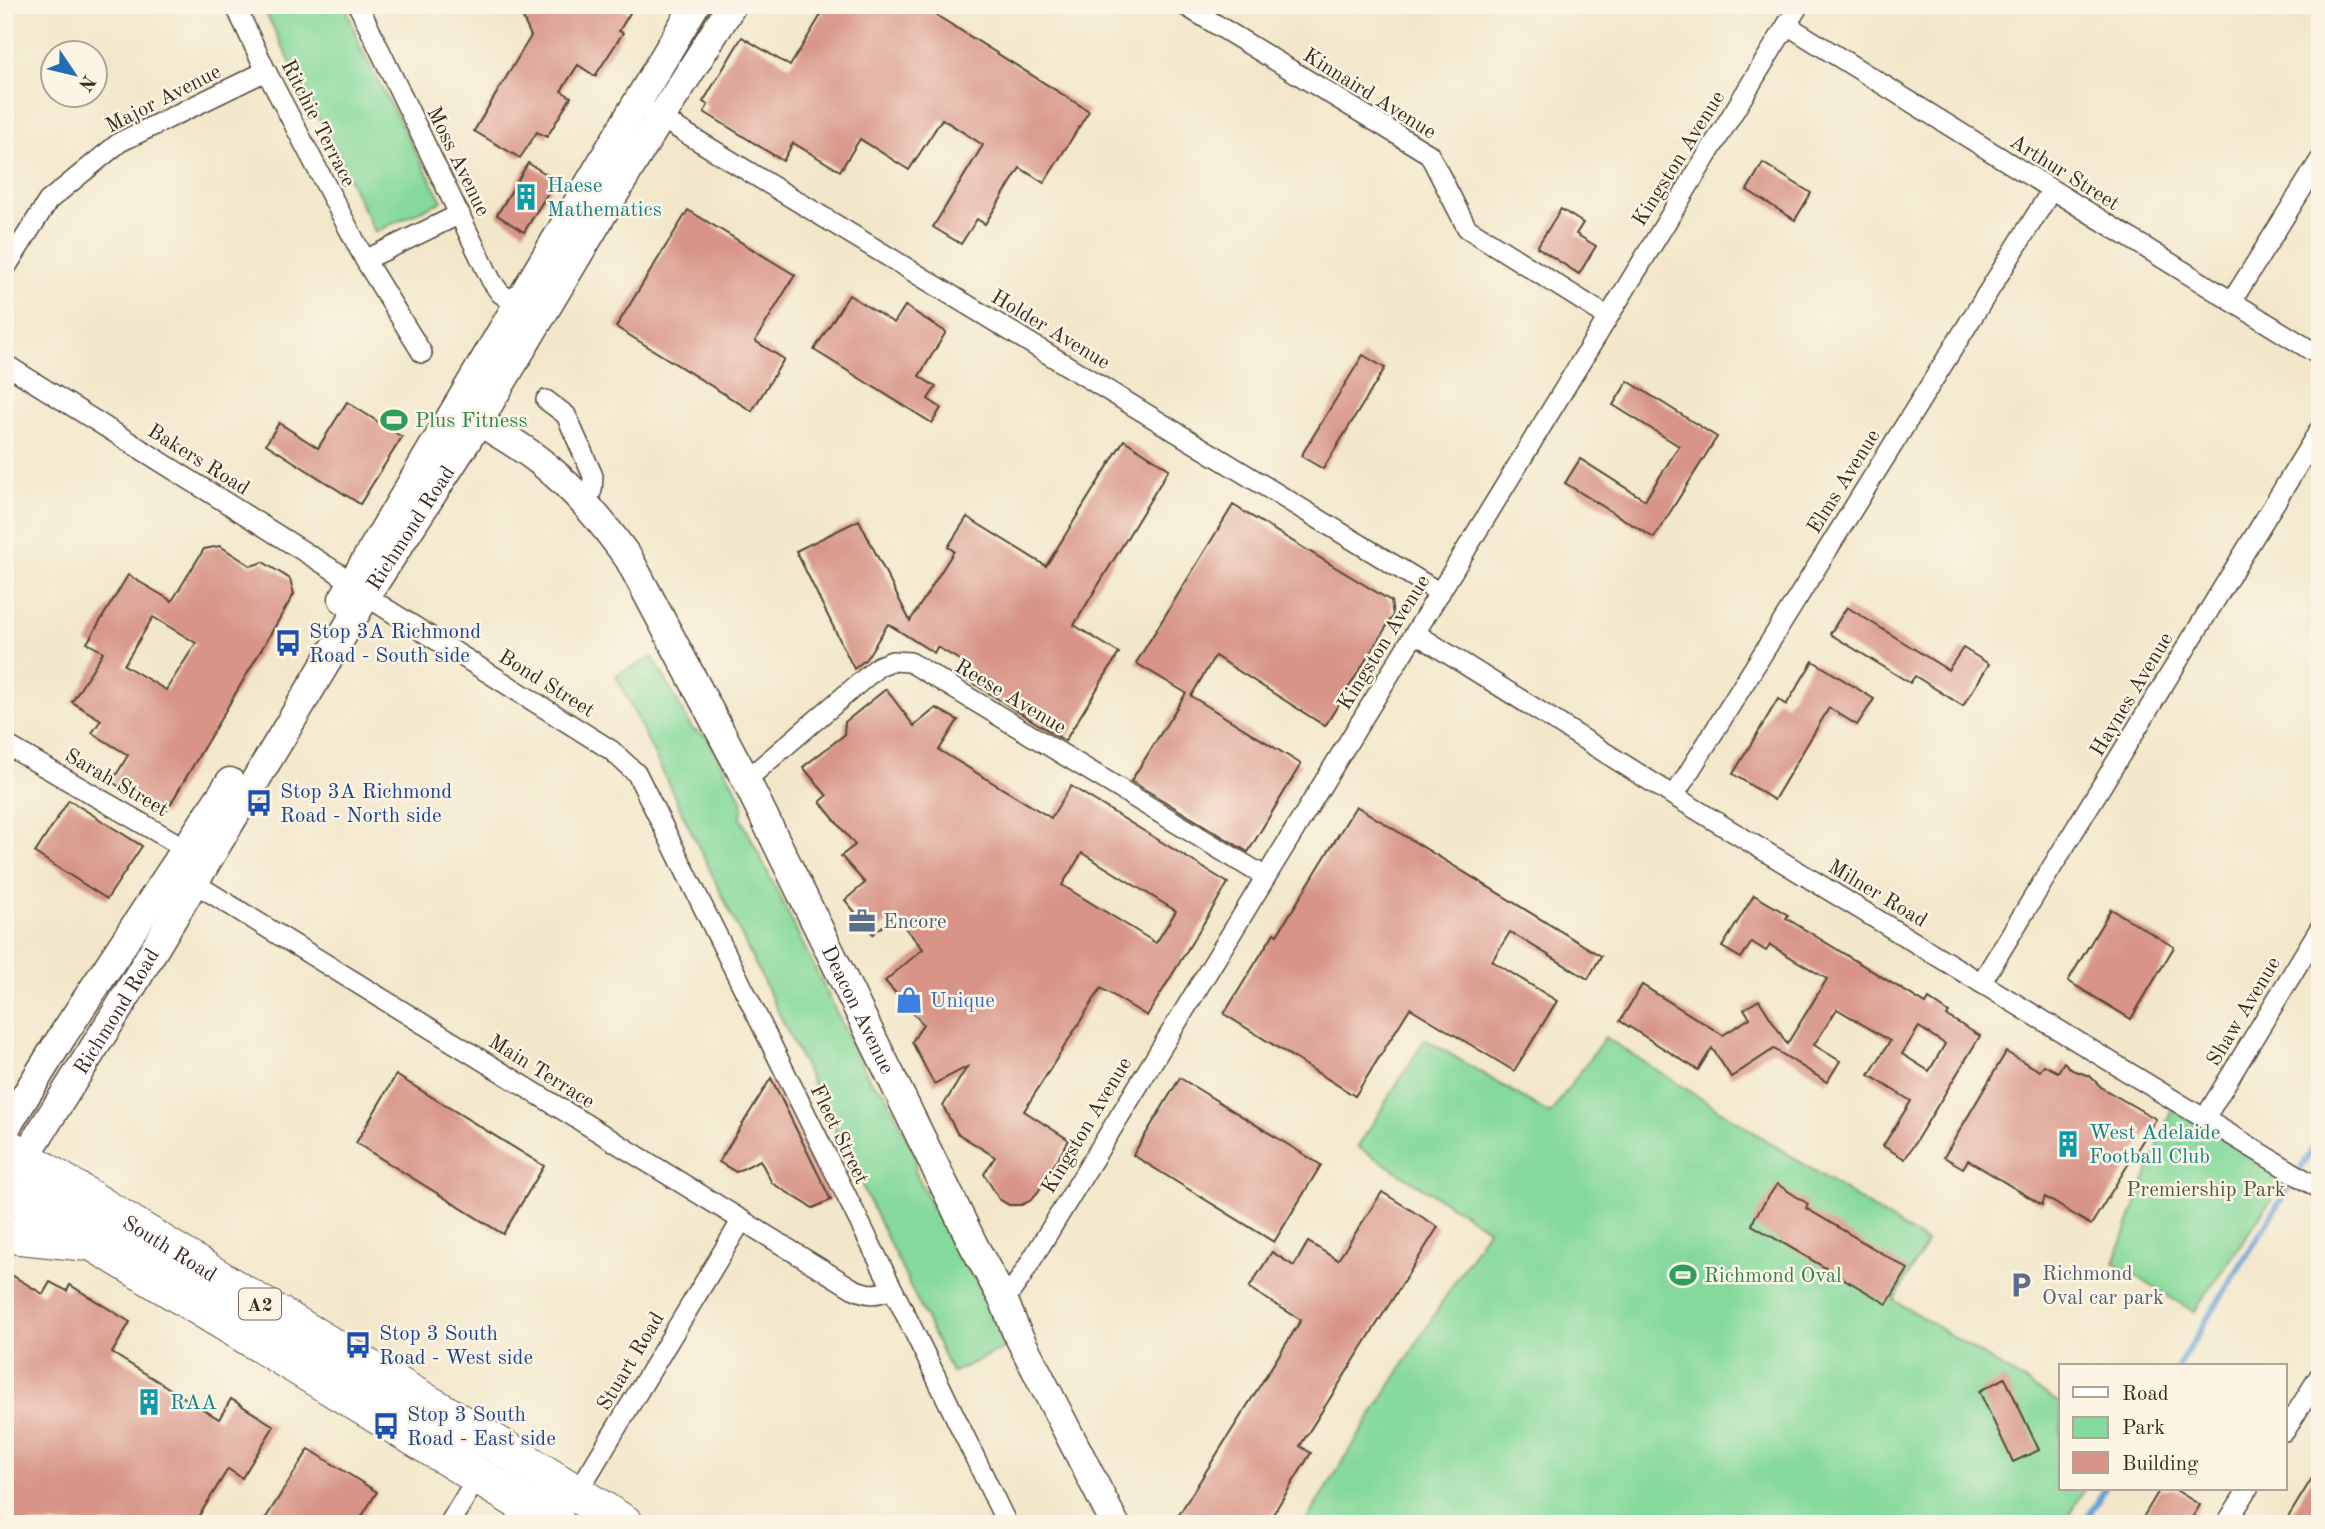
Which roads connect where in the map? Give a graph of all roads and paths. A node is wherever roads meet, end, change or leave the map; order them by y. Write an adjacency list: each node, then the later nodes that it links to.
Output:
1 (235, 5): 8 (street, Ritchie Terrace)
2 (358, 5): 12 (street, Moss Avenue)
3 (695, 5): 9 (main road, Richmond Road)
4 (732, 5): 9 (main road, Richmond Road)
5 (1184, 5): 17 (street, Kinnaird Avenue)
6 (1799, 5): 7 (street, Kingston Avenue)
7 (1787, 25): 11 (street, Arthur Street); 17 (street, Kingston Avenue)
8 (266, 71): 13 (street, Ritchie Terrace); 14 (street, Major Avenue)
9 (650, 111): 16 (main road, Richmond Road); 26 (street, Holder Avenue)
10 (2320, 160): 15 (street)
11 (2051, 191): 15 (street, Arthur Street); 31 (street, Elms Avenue)
12 (460, 214): 13 (street); 16 (street, Moss Avenue)
13 (365, 260): 18 (street, Ritchie Terrace)
14 (5, 269)
15 (2232, 301): 19 (street, Arthur Street)
16 (529, 312): 22 (main road, Richmond Road)
17 (1608, 317): 26 (street, Kingston Avenue)
18 (422, 353)
19 (2320, 356)
20 (5, 364): 25 (street, Bakers Road)
21 (546, 400): 24 (street)
22 (468, 414): 24 (main road, Deacon Avenue); 25 (main road, Richmond Road)
23 (2320, 429): 35 (street, Haynes Avenue)
24 (586, 503): 30 (main road, Deacon Avenue)
25 (360, 589): 29 (street, Bond Street); 32 (main road, Richmond Road)
26 (1440, 593): 27 (street, Kingston Avenue)
27 (1415, 634): 31 (street, Milner Road); 33 (street, Kingston Avenue)
28 (5, 744): 32 (street, Sarah Street)
29 (630, 765): 43 (street, Fleet Street)
30 (746, 780): 33 (street, Reese Avenue); 44 (main road, Deacon Avenue)
31 (1674, 796): 35 (street, Milner Road)
32 (190, 866): 37 (main road, Richmond Road); 40 (street, Main Terrace)
33 (1265, 876): 44 (street, Kingston Avenue)
34 (2320, 928): 36 (street, Shaw Avenue)
35 (1981, 983): 36 (street, Milner Road)
36 (2204, 1118): 38 (street, Milner Road)
37 (12, 1144): 47 (highway, South Road / A2)
38 (2318, 1188)
39 (5, 1189): 42 (highway, South Road / A2)
40 (741, 1220): 43 (street, Main Terrace); 50 (street, Stuart Road)
41 (5, 1234): 42 (highway)
42 (94, 1243): 48 (highway, South Road / A2)
43 (891, 1290): 54 (street, Fleet Street)
44 (1004, 1301): 55 (main road, Deacon Avenue)
45 (2320, 1375): 46 (street)
46 (2286, 1429)
47 (498, 1445): 48 (street); 50 (highway, South Road / A2)
48 (478, 1476): 51 (street); 52 (highway, South Road / A2)
49 (2247, 1490): 56 (street)
50 (577, 1494): 52 (street, Stuart Road); 53 (highway, South Road / A2)
51 (449, 1524)
52 (557, 1524)
53 (625, 1524)
54 (1007, 1524)
55 (1115, 1524)
56 (2227, 1524)

